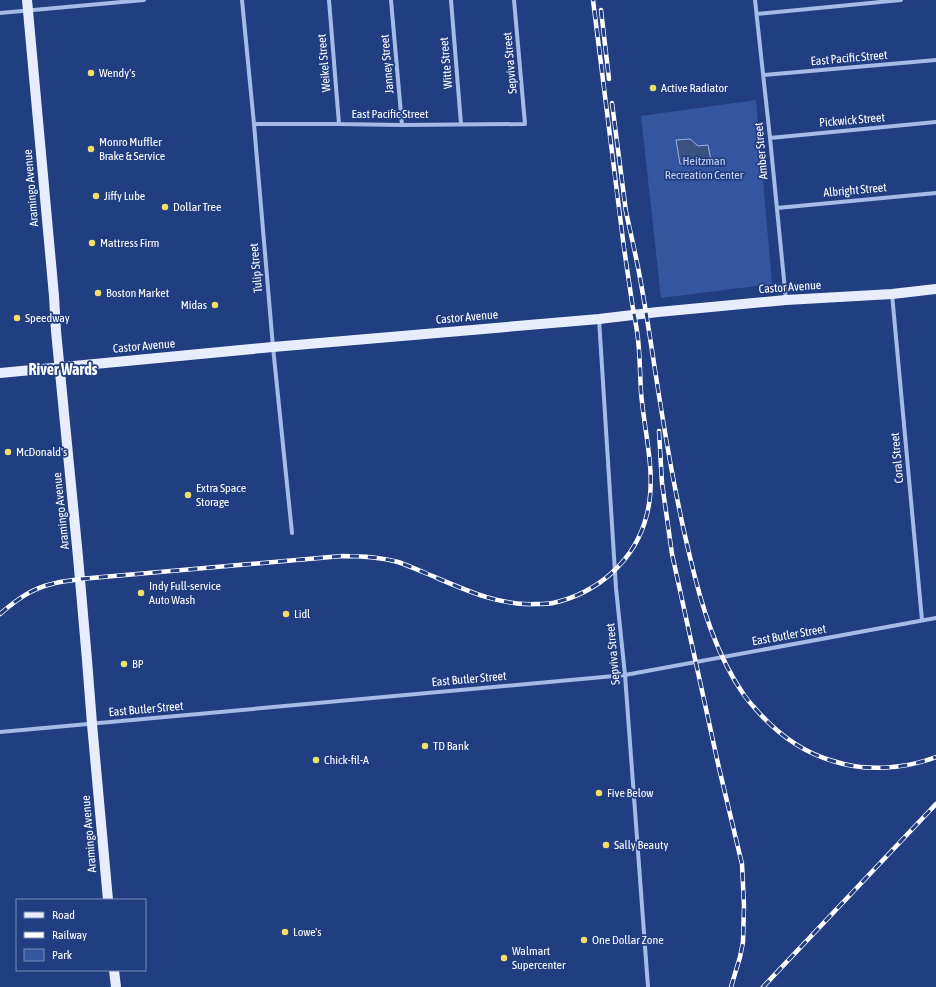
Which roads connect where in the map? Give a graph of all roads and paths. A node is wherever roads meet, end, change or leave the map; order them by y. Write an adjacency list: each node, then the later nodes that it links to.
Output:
1 (27, 0): 10 (main road, Aramingo Avenue)
2 (144, 0): 10 (street)
3 (242, 0): 16 (street, Tulip Street)
4 (329, 0): 17 (street, Weikel Street)
5 (391, 0): 20 (street, Janney Street)
6 (451, 0): 18 (street, Witte Street)
7 (514, 0): 19 (street, Sepviva Street)
8 (755, 0): 12 (street, Amber Street)
9 (901, 0): 12 (street)
10 (28, 11): 11 (street); 29 (main road, Aramingo Avenue)
11 (0, 13)
12 (757, 14): 14 (street, Amber Street)
13 (936, 60): 14 (street, East Pacific Street)
14 (764, 75): 21 (street, Amber Street)
15 (936, 122): 21 (street, Pickwick Street)
16 (254, 124): 17 (street, East Pacific Street); 28 (street, Tulip Street)
17 (340, 124): 20 (street, East Pacific Street)
18 (461, 124): 19 (street, East Pacific Street); 20 (street, East Pacific Street)
19 (526, 124)
20 (402, 125)
21 (770, 138): 23 (street, Amber Street)
22 (936, 193): 23 (street, Albright Street)
23 (776, 208): 26 (street, Amber Street)
24 (936, 289): 25 (main road, Castor Avenue)
25 (892, 294): 26 (main road, Castor Avenue); 33 (street, Coral Street)
26 (786, 300): 27 (main road, Castor Avenue)
27 (599, 319): 28 (main road, Castor Avenue); 34 (street, Sepviva Street)
28 (273, 347): 29 (main road, Castor Avenue); 31 (street, Tulip Street)
29 (60, 367): 30 (main road, Castor Avenue); 35 (main road, Aramingo Avenue)
30 (0, 373)
31 (292, 533)
32 (936, 618): 33 (street, East Butler Street)
33 (922, 620): 34 (street, East Butler Street)
34 (625, 675): 35 (street, East Butler Street); 40 (street, Sepviva Street)
35 (92, 724): 36 (street, East Butler Street); 37 (main road, Aramingo Avenue)
36 (0, 732)
37 (108, 899)
38 (114, 971): 39 (main road)
39 (116, 987)
40 (648, 987)

